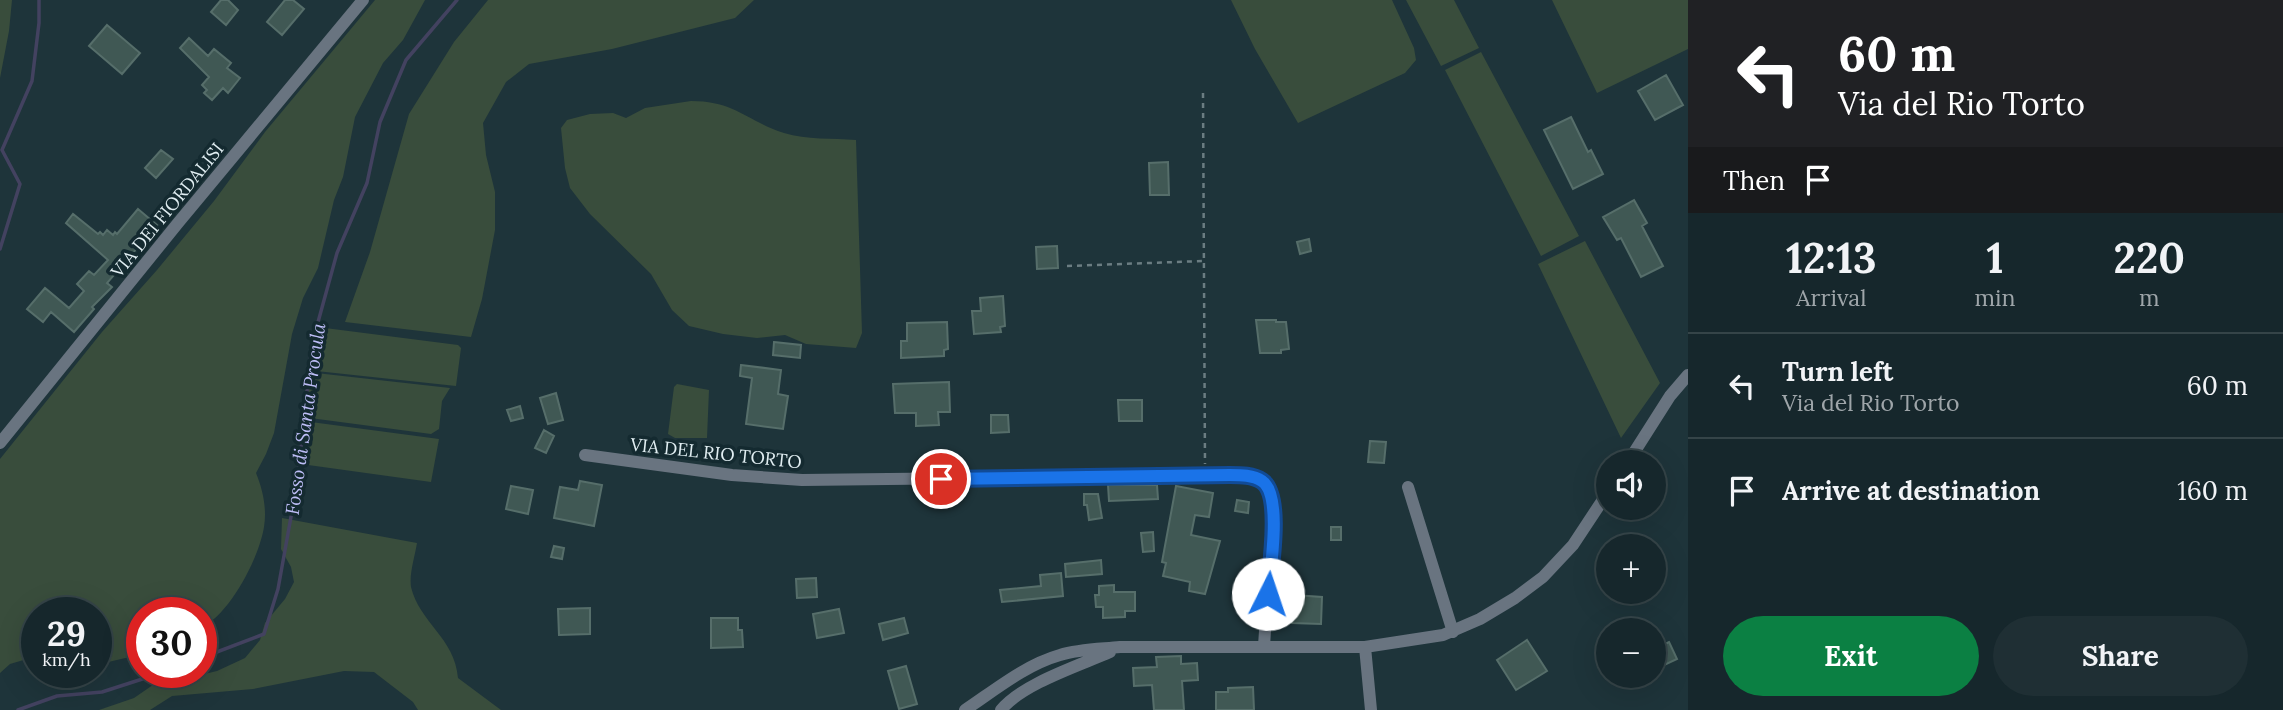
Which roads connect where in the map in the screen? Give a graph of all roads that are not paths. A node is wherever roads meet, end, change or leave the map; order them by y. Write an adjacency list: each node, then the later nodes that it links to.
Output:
1 (363, 0): 3 (street, VIA DEI FIORDALISI)
2 (1688, 375): 4 (street)
3 (0, 443)
4 (1636, 450)
5 (584, 455): 9 (street, VIA DEL RIO TORTO)
6 (1408, 487): 8 (street)
7 (1596, 510): 8 (street)
8 (1453, 632): 10 (street)
9 (1264, 646): 10 (street); 11 (street)
10 (1365, 647): 14 (street)
11 (1120, 648): 12 (street); 13 (street)
12 (965, 710)
13 (1001, 710)
14 (1371, 710)

